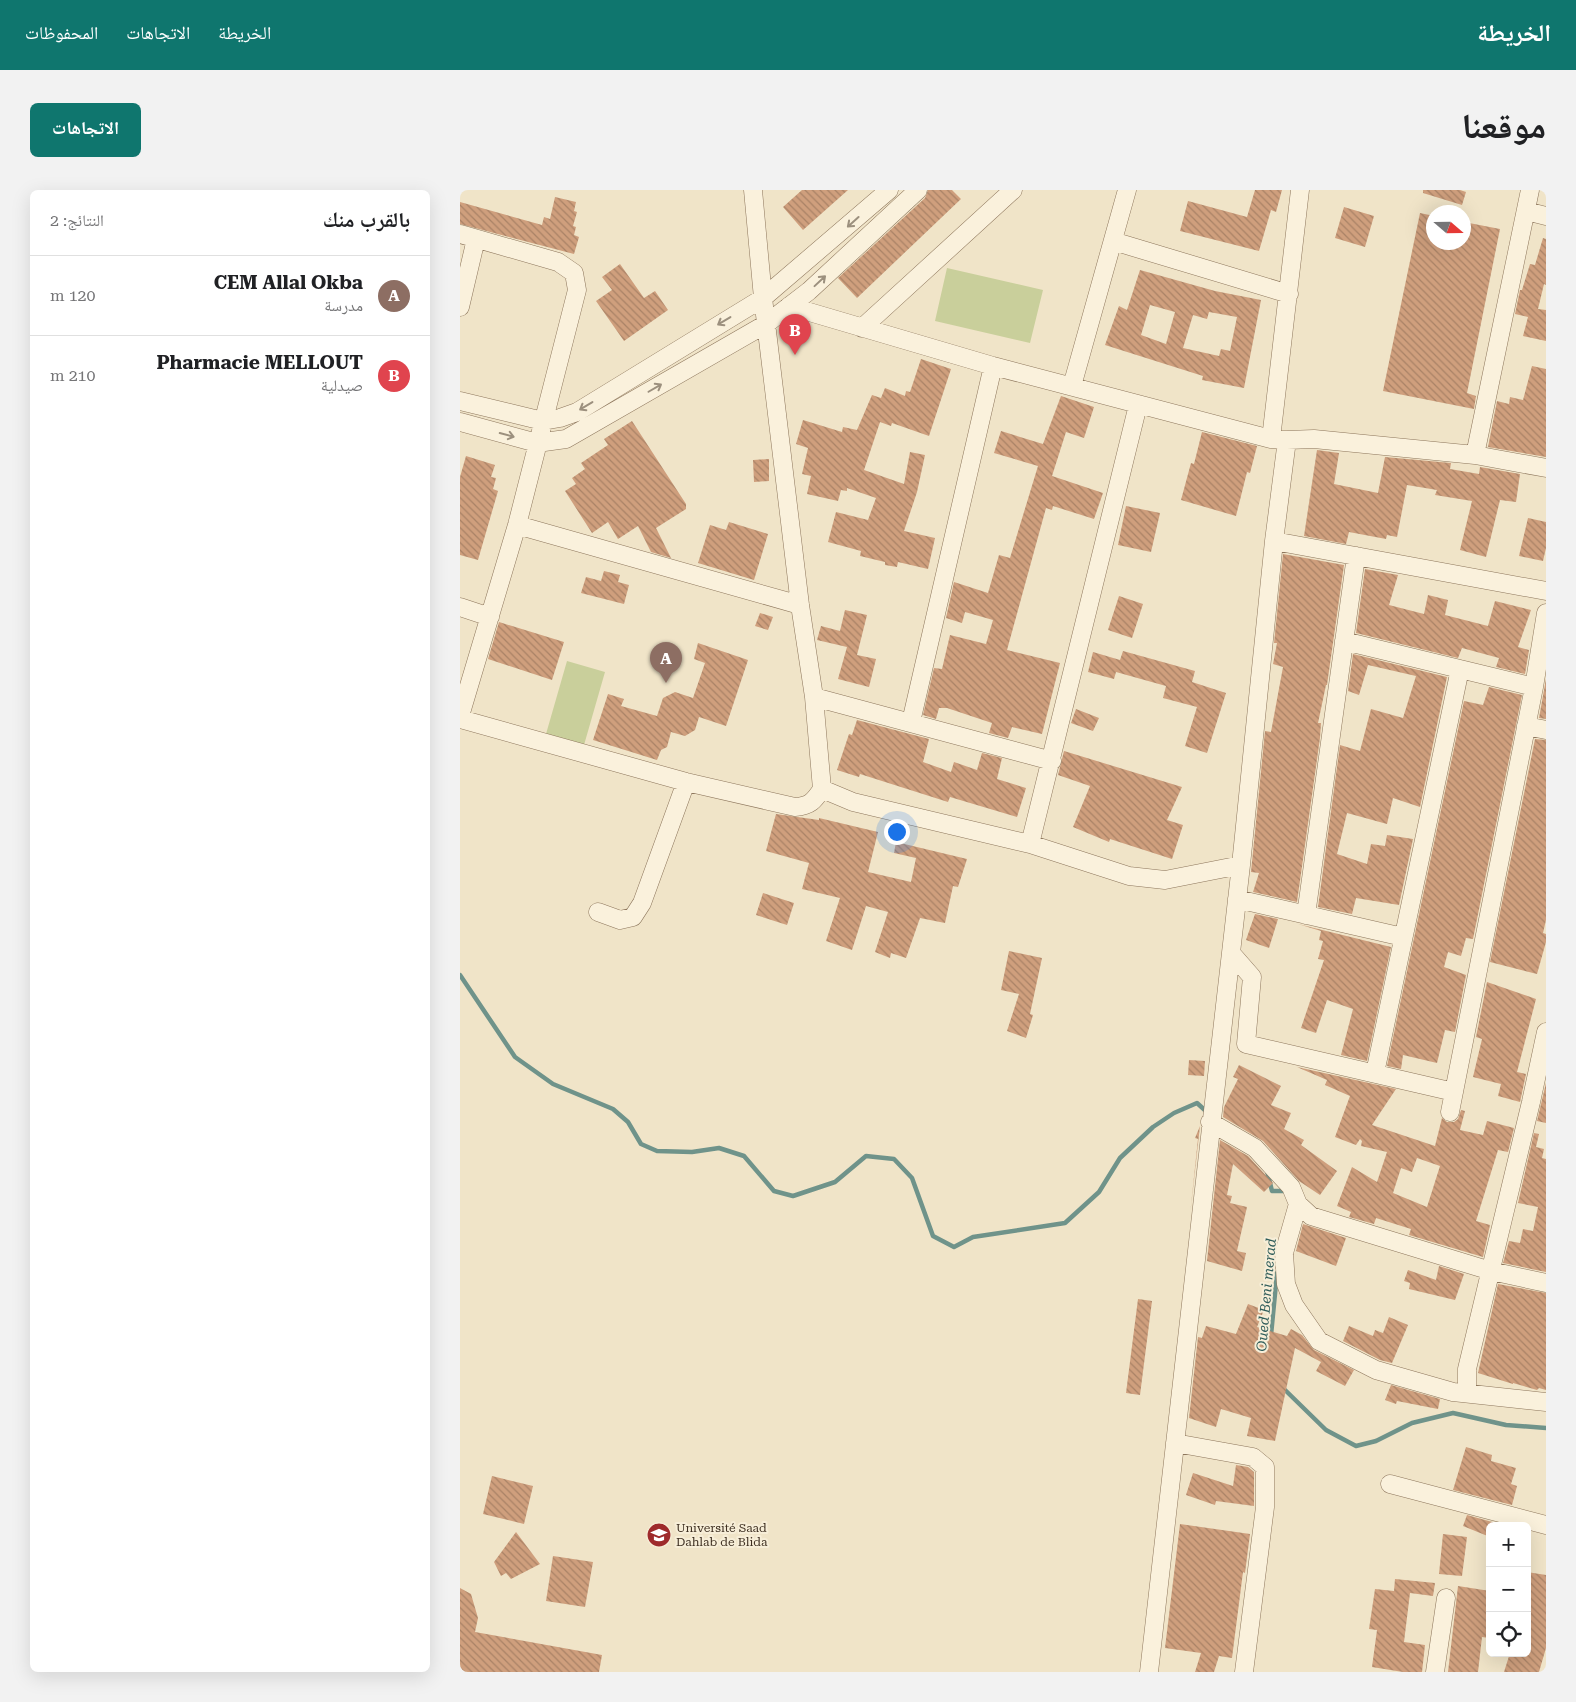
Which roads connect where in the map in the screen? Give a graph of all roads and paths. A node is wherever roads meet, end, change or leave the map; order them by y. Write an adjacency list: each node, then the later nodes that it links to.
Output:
1 (753, 190): 13 (street)
2 (889, 190): 13 (street, one-way to 13)
3 (918, 190): 14 (street, one-way to 3)
4 (1013, 190): 17 (street)
5 (1127, 190): 11 (street)
6 (1300, 190): 12 (street)
7 (1530, 190): 8 (street)
8 (1526, 211): 9 (street); 26 (street)
9 (1546, 216)
10 (468, 236): 15 (street); 22 (street)
11 (1113, 241): 12 (street); 19 (street)
12 (1289, 294): 24 (street)
13 (762, 298): 16 (street); 22 (street, one-way to 22)
14 (789, 306): 16 (street); 17 (street)
15 (460, 307)
16 (766, 324): 25 (street, one-way to 16); 32 (street)
17 (862, 328): 18 (street)
18 (993, 366): 19 (street); 41 (street)
19 (1072, 386): 21 (street)
20 (460, 401): 22 (street)
21 (1138, 405): 24 (street); 44 (street)
22 (543, 421): 25 (street)
23 (460, 422): 25 (street, one-way to 25)
24 (1279, 440): 26 (street); 29 (street)
25 (537, 443): 28 (street)
26 (1475, 455): 27 (street)
27 (1546, 468)
28 (517, 525): 32 (street); 35 (street)
29 (1274, 541): 30 (street); 48 (street)
30 (1356, 556): 31 (street); 36 (street)
31 (1546, 591)
32 (800, 606): 39 (street)
33 (460, 607): 35 (street)
34 (1546, 613): 38 (street)
35 (490, 617): 40 (street)
36 (1344, 641): 37 (street); 51 (street)
37 (1460, 669): 38 (street); 52 (street)
38 (1534, 687): 42 (street)
39 (814, 697): 41 (street); 46 (street)
40 (460, 718): 45 (street)
41 (911, 722): 44 (street)
42 (1526, 726): 43 (street); 56 (street)
43 (1546, 730)
44 (1052, 760): 47 (street)
45 (686, 782): 46 (street); 50 (street)
46 (822, 789): 47 (street)
47 (1030, 844): 48 (street)
48 (1241, 865): 49 (street)
49 (1237, 899): 51 (street); 53 (street)
50 (598, 912)
51 (1306, 915): 52 (street)
52 (1403, 937): 55 (street)
53 (1231, 953): 55 (street); 58 (street)
54 (1546, 1032): 60 (street)
55 (1375, 1073): 56 (street)
56 (1454, 1092): 57 (street)
57 (1450, 1112)
58 (1210, 1122): 59 (street); 64 (street)
59 (1298, 1204): 60 (street); 62 (street)
60 (1491, 1271): 61 (street); 62 (street)
61 (1546, 1283)
62 (1467, 1393): 63 (street)
63 (1546, 1402)
64 (1175, 1443): 68 (street); 69 (street)
65 (1390, 1484): 66 (street)
66 (1546, 1525)
67 (1446, 1598): 70 (street)
68 (1148, 1672)
69 (1244, 1672)
70 (1435, 1672)

